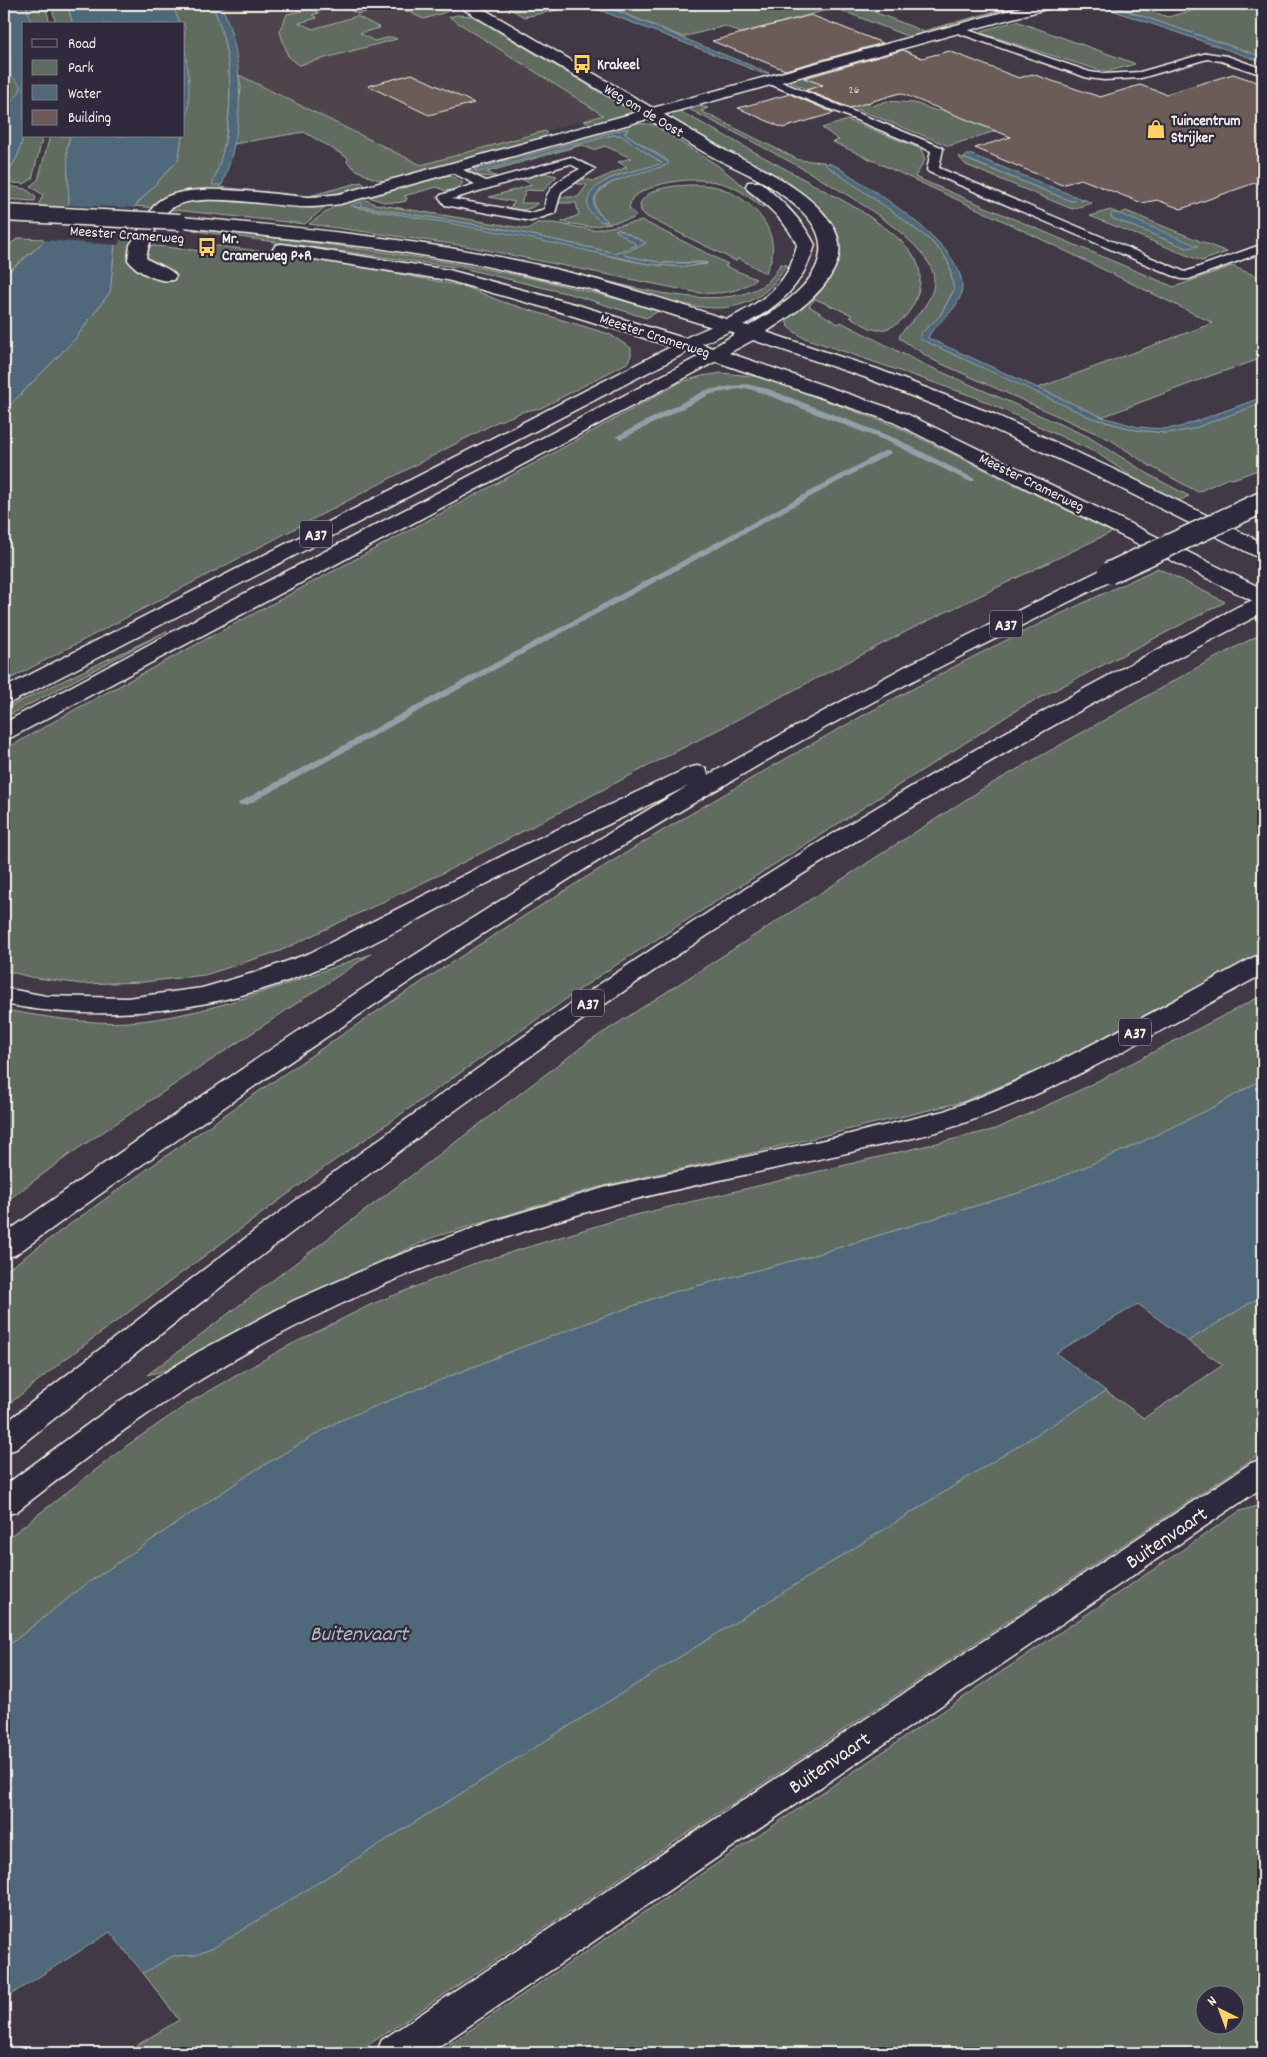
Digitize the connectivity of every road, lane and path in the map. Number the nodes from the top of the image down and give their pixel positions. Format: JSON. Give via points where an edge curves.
{"nodes":[{"id":1,"x":465,"y":4,"type":"edge"},
{"id":2,"x":1048,"y":4,"type":"edge"},
{"id":3,"x":956,"y":29,"type":"junction"},
{"id":4,"x":1263,"y":72,"type":"edge"},
{"id":5,"x":770,"y":80,"type":"junction"},
{"id":6,"x":650,"y":113,"type":"junction"},
{"id":7,"x":720,"y":155,"type":"junction"},
{"id":8,"x":451,"y":168,"type":"junction"},
{"id":9,"x":485,"y":185,"type":"junction"},
{"id":10,"x":4,"y":213,"type":"edge"},
{"id":11,"x":4,"y":226,"type":"edge"},
{"id":12,"x":177,"y":230,"type":"junction"},
{"id":13,"x":1263,"y":248,"type":"edge"},
{"id":14,"x":167,"y":276,"type":"dead end"},
{"id":15,"x":725,"y":325,"type":"junction"},
{"id":16,"x":750,"y":333,"type":"junction"},
{"id":17,"x":686,"y":345,"type":"junction"},
{"id":18,"x":715,"y":354,"type":"junction"},
{"id":19,"x":1263,"y":502,"type":"edge"},
{"id":20,"x":1263,"y":552,"type":"edge"},
{"id":21,"x":1263,"y":597,"type":"edge"},
{"id":22,"x":1263,"y":604,"type":"edge"},
{"id":23,"x":904,"y":677,"type":"junction"},
{"id":24,"x":4,"y":697,"type":"edge"},
{"id":25,"x":4,"y":732,"type":"edge"},
{"id":26,"x":1263,"y":963,"type":"edge"},
{"id":27,"x":4,"y":996,"type":"edge"},
{"id":28,"x":4,"y":1248,"type":"edge"},
{"id":29,"x":4,"y":1441,"type":"edge"},
{"id":30,"x":1263,"y":1471,"type":"edge"},
{"id":31,"x":4,"y":1503,"type":"edge"},
{"id":32,"x":396,"y":2053,"type":"edge"}],
"edges":[{"from":1,"to":6,"type":"main road","name":"Weg om de Oost"},
{"from":2,"to":3,"type":"main road"},
{"from":3,"to":4,"type":"lane","via":[[1088,75],[1141,75],[1207,56]]},
{"from":3,"to":5,"type":"main road"},
{"from":5,"to":6,"type":"main road"},
{"from":5,"to":13,"type":"lane","via":[[937,149],[933,170],[1185,276]]},
{"from":6,"to":7,"type":"main road","name":"Weg om de Oost"},
{"from":6,"to":8,"type":"main road"},
{"from":7,"to":15,"type":"main road","name":"Weg om de Oost","via":[[790,218],[806,245],[800,266],[775,297]]},
{"from":7,"to":16,"type":"main road","name":"Weg om de Oost","via":[[753,168],[797,197],[810,208],[827,236],[830,255],[821,277],[796,302]]},
{"from":8,"to":9,"type":"lane"},
{"from":8,"to":14,"type":"main road","via":[[340,199],[322,201],[217,194],[172,201],[162,207],[136,256],[147,268]]},
{"from":9,"to":9,"type":"lane","via":[[571,160],[589,169],[565,181],[553,194],[549,203],[551,211],[531,217],[450,203],[445,196]]},
{"from":10,"to":12,"type":"main road","name":"Meester Cramerweg","bridge":true},
{"from":11,"to":12,"type":"main road","name":"Meester Cramerweg"},
{"from":12,"to":15,"type":"main road","name":"Meester Cramerweg","via":[[356,239],[498,263],[574,279]]},
{"from":12,"to":17,"type":"main road","name":"Meester Cramerweg","via":[[449,275]]},
{"from":15,"to":16,"type":"main road","name":"Meester Cramerweg"},
{"from":15,"to":17,"type":"main road","name":"Weg om de Oost"},
{"from":16,"to":18,"type":"main road","name":"Weg om de Oost"},
{"from":16,"to":20,"type":"main road","name":"Meester Cramerweg","via":[[857,368],[950,404]]},
{"from":17,"to":18,"type":"main road","name":"Meester Cramerweg"},
{"from":17,"to":24,"type":"main road","number":"A37"},
{"from":18,"to":21,"type":"main road","name":"Meester Cramerweg","via":[[900,418]]},
{"from":18,"to":25,"type":"main road","number":"A37"},
{"from":19,"to":23,"type":"main road","number":"A37","bridge":true,"via":[[1109,573]]},
{"from":22,"to":29,"type":"main road","number":"A37","via":[[1043,720],[893,807],[603,993],[342,1178],[173,1306]]},
{"from":23,"to":27,"type":"main road","number":"A37","via":[[529,852],[318,959],[266,978],[204,996],[127,1006],[46,1004]]},
{"from":23,"to":28,"type":"main road","number":"A37","via":[[725,774],[445,944],[256,1070]]},
{"from":26,"to":31,"type":"main road","number":"A37","via":[[1095,1054],[962,1115],[815,1152],[606,1198],[524,1221],[323,1298],[207,1361],[99,1430]]},
{"from":30,"to":32,"type":"main road","name":"Buitenvaart"}]}
